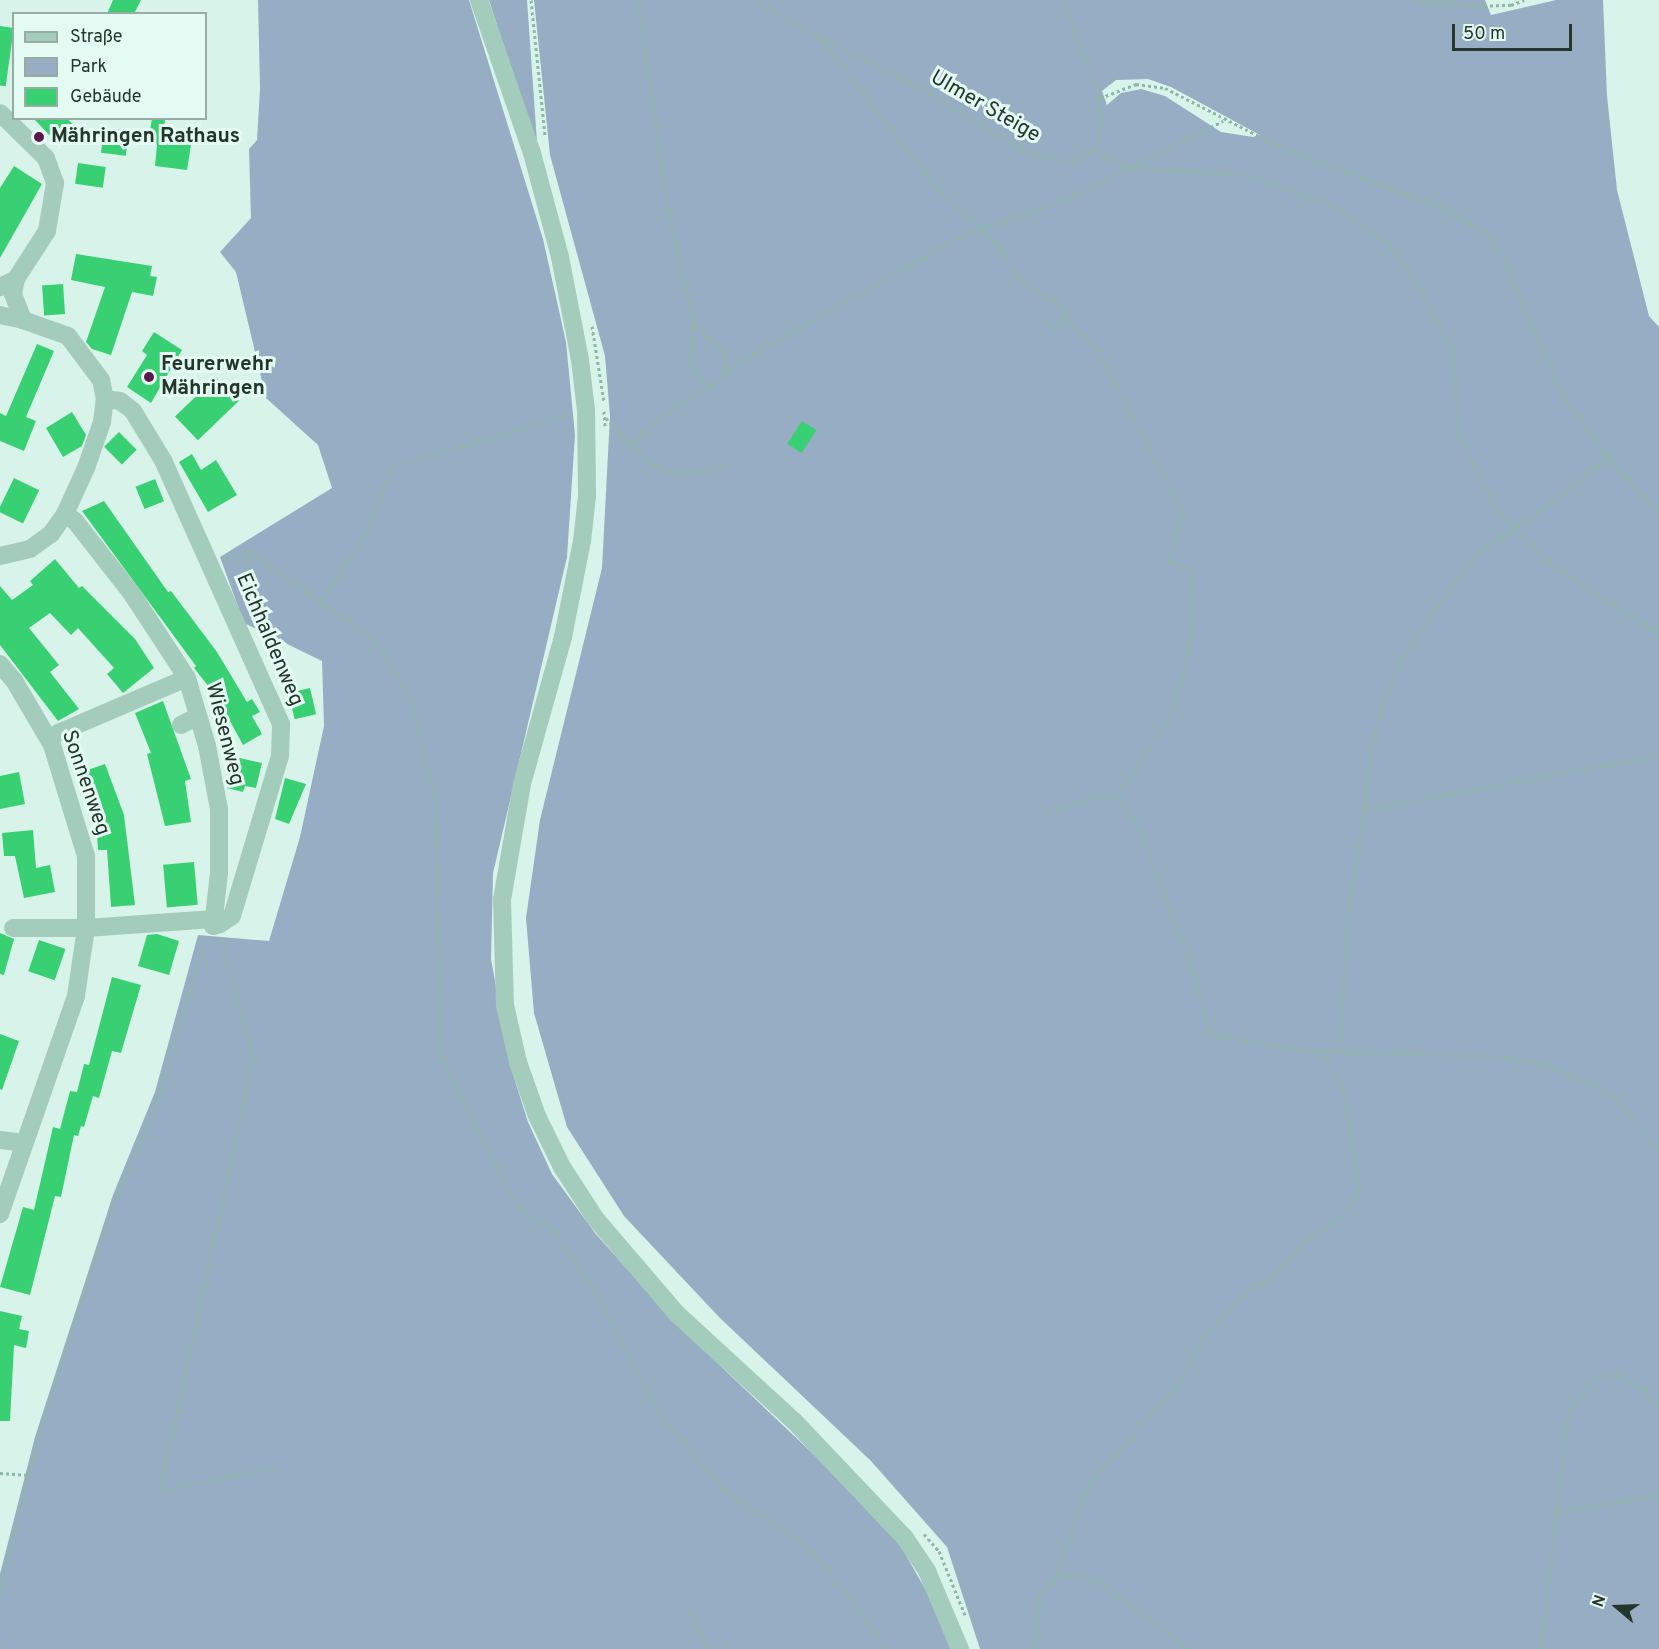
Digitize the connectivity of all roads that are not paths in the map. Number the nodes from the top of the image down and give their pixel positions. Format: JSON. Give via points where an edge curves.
{"nodes":[{"id":1,"x":480,"y":0,"type":"edge"},
{"id":2,"x":0,"y":113,"type":"edge"},
{"id":3,"x":16,"y":279,"type":"junction"},
{"id":4,"x":0,"y":287,"type":"edge"},
{"id":5,"x":0,"y":315,"type":"edge"},
{"id":6,"x":23,"y":320,"type":"junction"},
{"id":7,"x":105,"y":399,"type":"junction"},
{"id":8,"x":64,"y":514,"type":"junction"},
{"id":9,"x":0,"y":556,"type":"edge"},
{"id":10,"x":0,"y":664,"type":"edge"},
{"id":11,"x":187,"y":678,"type":"junction"},
{"id":12,"x":198,"y":716,"type":"junction"},
{"id":13,"x":181,"y":725,"type":"dead end"},
{"id":14,"x":58,"y":733,"type":"dead end"},
{"id":15,"x":216,"y":923,"type":"junction"},
{"id":16,"x":13,"y":928,"type":"dead end"},
{"id":17,"x":86,"y":928,"type":"junction"},
{"id":18,"x":0,"y":1140,"type":"edge"},
{"id":19,"x":23,"y":1143,"type":"junction"},
{"id":20,"x":0,"y":1214,"type":"edge"},
{"id":21,"x":960,"y":1649,"type":"edge"}],
"edges":[{"from":1,"to":21,"type":"street","via":[[532,153],[560,256],[586,410],[587,486],[582,541],[563,637],[522,784],[502,900],[505,1005],[518,1062],[537,1116],[562,1167],[596,1218],[676,1313],[794,1421],[905,1538],[932,1581]]},
{"from":2,"to":3,"type":"street","via":[[46,158],[55,183],[47,231]]},
{"from":3,"to":4,"type":"street"},
{"from":3,"to":6,"type":"street","via":[[13,294]]},
{"from":5,"to":6,"type":"street"},
{"from":6,"to":7,"type":"street","via":[[68,336],[101,380]]},
{"from":7,"to":8,"type":"street","via":[[102,422],[86,468]]},
{"from":7,"to":15,"type":"street","name":"Eichhaldenweg","via":[[120,401],[133,411],[164,462],[281,724],[280,756],[232,916]]},
{"from":8,"to":9,"type":"street","via":[[51,534],[30,549]]},
{"from":8,"to":11,"type":"street","name":"Wiesenweg","via":[[75,521],[132,594]]},
{"from":10,"to":17,"type":"street","name":"Sonnenweg","via":[[46,733],[63,780],[86,856]]},
{"from":11,"to":12,"type":"street","name":"Wiesenweg"},
{"from":11,"to":14,"type":"street"},
{"from":12,"to":13,"type":"street"},
{"from":12,"to":15,"type":"street","name":"Wiesenweg","via":[[219,810]]},
{"from":15,"to":17,"type":"street"},
{"from":16,"to":17,"type":"street"},
{"from":17,"to":19,"type":"street","name":"Sonnenweg","via":[[76,996]]},
{"from":18,"to":19,"type":"street"},
{"from":19,"to":20,"type":"street","name":"Sonnenweg"}]}
